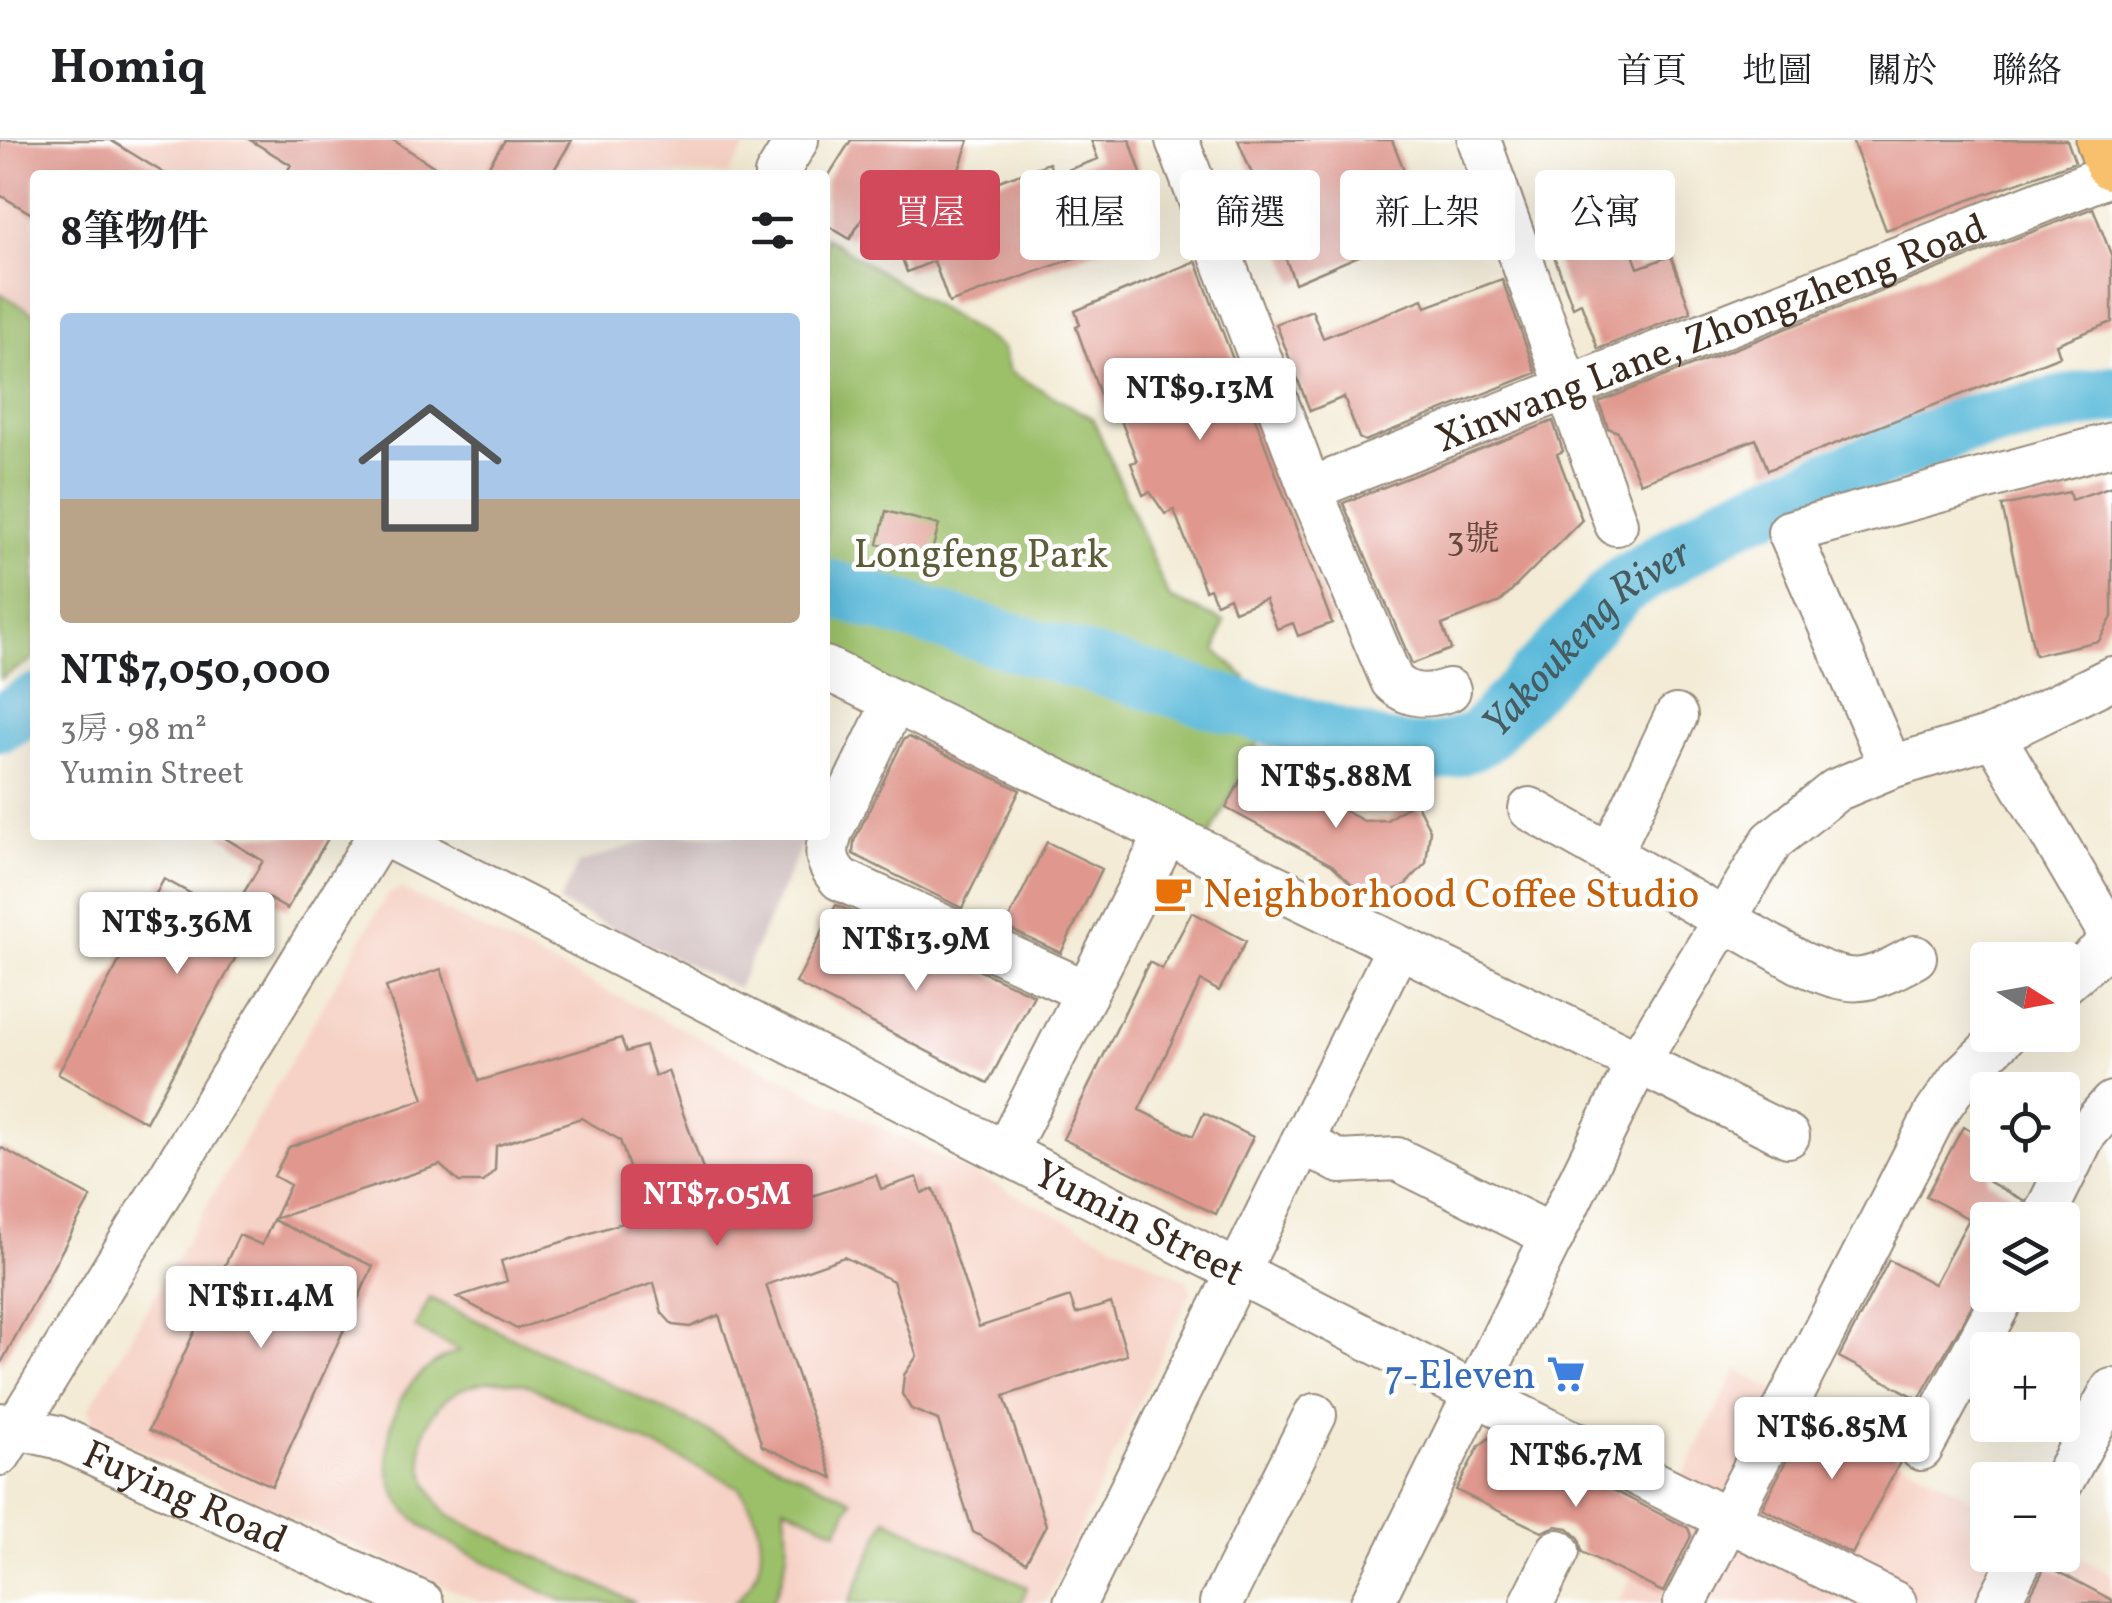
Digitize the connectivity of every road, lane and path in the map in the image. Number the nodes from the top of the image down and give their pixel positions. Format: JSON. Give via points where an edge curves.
{"nodes":[{"id":1,"x":798,"y":140,"type":"edge"},
{"id":2,"x":1177,"y":140,"type":"edge"},
{"id":3,"x":1479,"y":140,"type":"edge"},
{"id":4,"x":2104,"y":140,"type":"edge"},
{"id":5,"x":2112,"y":162,"type":"edge"},
{"id":6,"x":779,"y":170,"type":"edge"},
{"id":7,"x":2112,"y":174,"type":"edge"},
{"id":8,"x":1567,"y":389,"type":"junction"},
{"id":9,"x":2112,"y":444,"type":"edge"},
{"id":10,"x":1310,"y":489,"type":"junction"},
{"id":11,"x":1616,"y":524,"type":"dead end"},
{"id":12,"x":830,"y":671,"type":"edge"},
{"id":13,"x":2112,"y":678,"type":"edge"},
{"id":14,"x":1449,"y":690,"type":"dead end"},
{"id":15,"x":893,"y":704,"type":"junction"},
{"id":16,"x":1676,"y":716,"type":"dead end"},
{"id":17,"x":1994,"y":736,"type":"junction"},
{"id":18,"x":1891,"y":767,"type":"junction"},
{"id":19,"x":1530,"y":809,"type":"dead end"},
{"id":20,"x":830,"y":835,"type":"edge"},
{"id":21,"x":1166,"y":835,"type":"junction"},
{"id":22,"x":378,"y":840,"type":"edge"},
{"id":23,"x":392,"y":840,"type":"edge"},
{"id":24,"x":829,"y":840,"type":"edge"},
{"id":25,"x":1610,"y":855,"type":"junction"},
{"id":26,"x":1722,"y":918,"type":"junction"},
{"id":27,"x":2112,"y":940,"type":"edge"},
{"id":28,"x":1398,"y":947,"type":"junction"},
{"id":29,"x":1914,"y":957,"type":"dead end"},
{"id":30,"x":2080,"y":969,"type":"edge"},
{"id":31,"x":1087,"y":992,"type":"junction"},
{"id":32,"x":1987,"y":1052,"type":"edge"},
{"id":33,"x":1638,"y":1062,"type":"junction"},
{"id":34,"x":2112,"y":1103,"type":"edge"},
{"id":35,"x":1788,"y":1136,"type":"dead end"},
{"id":36,"x":1302,"y":1142,"type":"junction"},
{"id":37,"x":1006,"y":1151,"type":"junction"},
{"id":38,"x":2051,"y":1202,"type":"edge"},
{"id":39,"x":1553,"y":1236,"type":"junction"},
{"id":40,"x":1236,"y":1272,"type":"junction"},
{"id":41,"x":1995,"y":1312,"type":"edge"},
{"id":42,"x":2112,"y":1390,"type":"edge"},
{"id":43,"x":1476,"y":1394,"type":"junction"},
{"id":44,"x":1315,"y":1415,"type":"dead end"},
{"id":45,"x":5,"y":1435,"type":"edge"},
{"id":46,"x":1921,"y":1450,"type":"dead end"},
{"id":47,"x":2073,"y":1462,"type":"edge"},
{"id":48,"x":1728,"y":1520,"type":"junction"},
{"id":49,"x":1558,"y":1551,"type":"dead end"},
{"id":50,"x":2014,"y":1572,"type":"edge"},
{"id":51,"x":422,"y":1603,"type":"edge"},
{"id":52,"x":1075,"y":1603,"type":"edge"},
{"id":53,"x":1220,"y":1603,"type":"edge"},
{"id":54,"x":1372,"y":1603,"type":"edge"},
{"id":55,"x":1532,"y":1603,"type":"edge"},
{"id":56,"x":1685,"y":1603,"type":"edge"},
{"id":57,"x":1895,"y":1603,"type":"edge"},
{"id":58,"x":1998,"y":1603,"type":"edge"}],
"edges":[{"from":1,"to":6,"type":"street"},
{"from":2,"to":10,"type":"street"},
{"from":3,"to":8,"type":"street"},
{"from":4,"to":5,"type":"main road"},
{"from":7,"to":8,"type":"street","name":"Xinwang Lane, Zhongzheng Road"},
{"from":8,"to":10,"type":"street","name":"Xinwang Lane, Zhongzheng Road"},
{"from":8,"to":11,"type":"street"},
{"from":9,"to":18,"type":"street","via":[[1790,532]]},
{"from":10,"to":14,"type":"street","via":[[1392,680],[1423,696]]},
{"from":12,"to":15,"type":"street"},
{"from":13,"to":17,"type":"street"},
{"from":15,"to":20,"type":"street"},
{"from":15,"to":21,"type":"street"},
{"from":16,"to":25,"type":"street"},
{"from":17,"to":18,"type":"street"},
{"from":17,"to":27,"type":"street"},
{"from":18,"to":26,"type":"street","via":[[1836,790],[1772,841]]},
{"from":19,"to":25,"type":"street"},
{"from":21,"to":28,"type":"street"},
{"from":21,"to":31,"type":"street"},
{"from":22,"to":45,"type":"street","via":[[304,935]]},
{"from":23,"to":37,"type":"street","name":"Yumin Street"},
{"from":24,"to":31,"type":"street","via":[[829,867],[840,878]]},
{"from":25,"to":26,"type":"street"},
{"from":26,"to":29,"type":"street","via":[[1843,982],[1879,977]]},
{"from":26,"to":33,"type":"street"},
{"from":27,"to":30,"type":"street"},
{"from":28,"to":33,"type":"street"},
{"from":28,"to":36,"type":"street"},
{"from":31,"to":37,"type":"street"},
{"from":32,"to":48,"type":"street","via":[[1936,1112]]},
{"from":33,"to":35,"type":"street"},
{"from":33,"to":39,"type":"street"},
{"from":34,"to":38,"type":"street","via":[[2084,1135]]},
{"from":36,"to":39,"type":"street","via":[[1340,1162],[1397,1159]]},
{"from":36,"to":40,"type":"street"},
{"from":37,"to":40,"type":"street","name":"Yumin Street"},
{"from":39,"to":43,"type":"street"},
{"from":40,"to":43,"type":"street","name":"Yumin Street"},
{"from":40,"to":52,"type":"street"},
{"from":41,"to":46,"type":"street"},
{"from":42,"to":47,"type":"street"},
{"from":43,"to":48,"type":"street","name":"Yumin Street"},
{"from":43,"to":54,"type":"street"},
{"from":44,"to":53,"type":"street"},
{"from":45,"to":51,"type":"street","name":"Fuying Road","via":[[58,1437]]},
{"from":48,"to":56,"type":"street"},
{"from":48,"to":57,"type":"street","name":"Yumin Street"},
{"from":49,"to":55,"type":"street"},
{"from":50,"to":58,"type":"street"}]}
